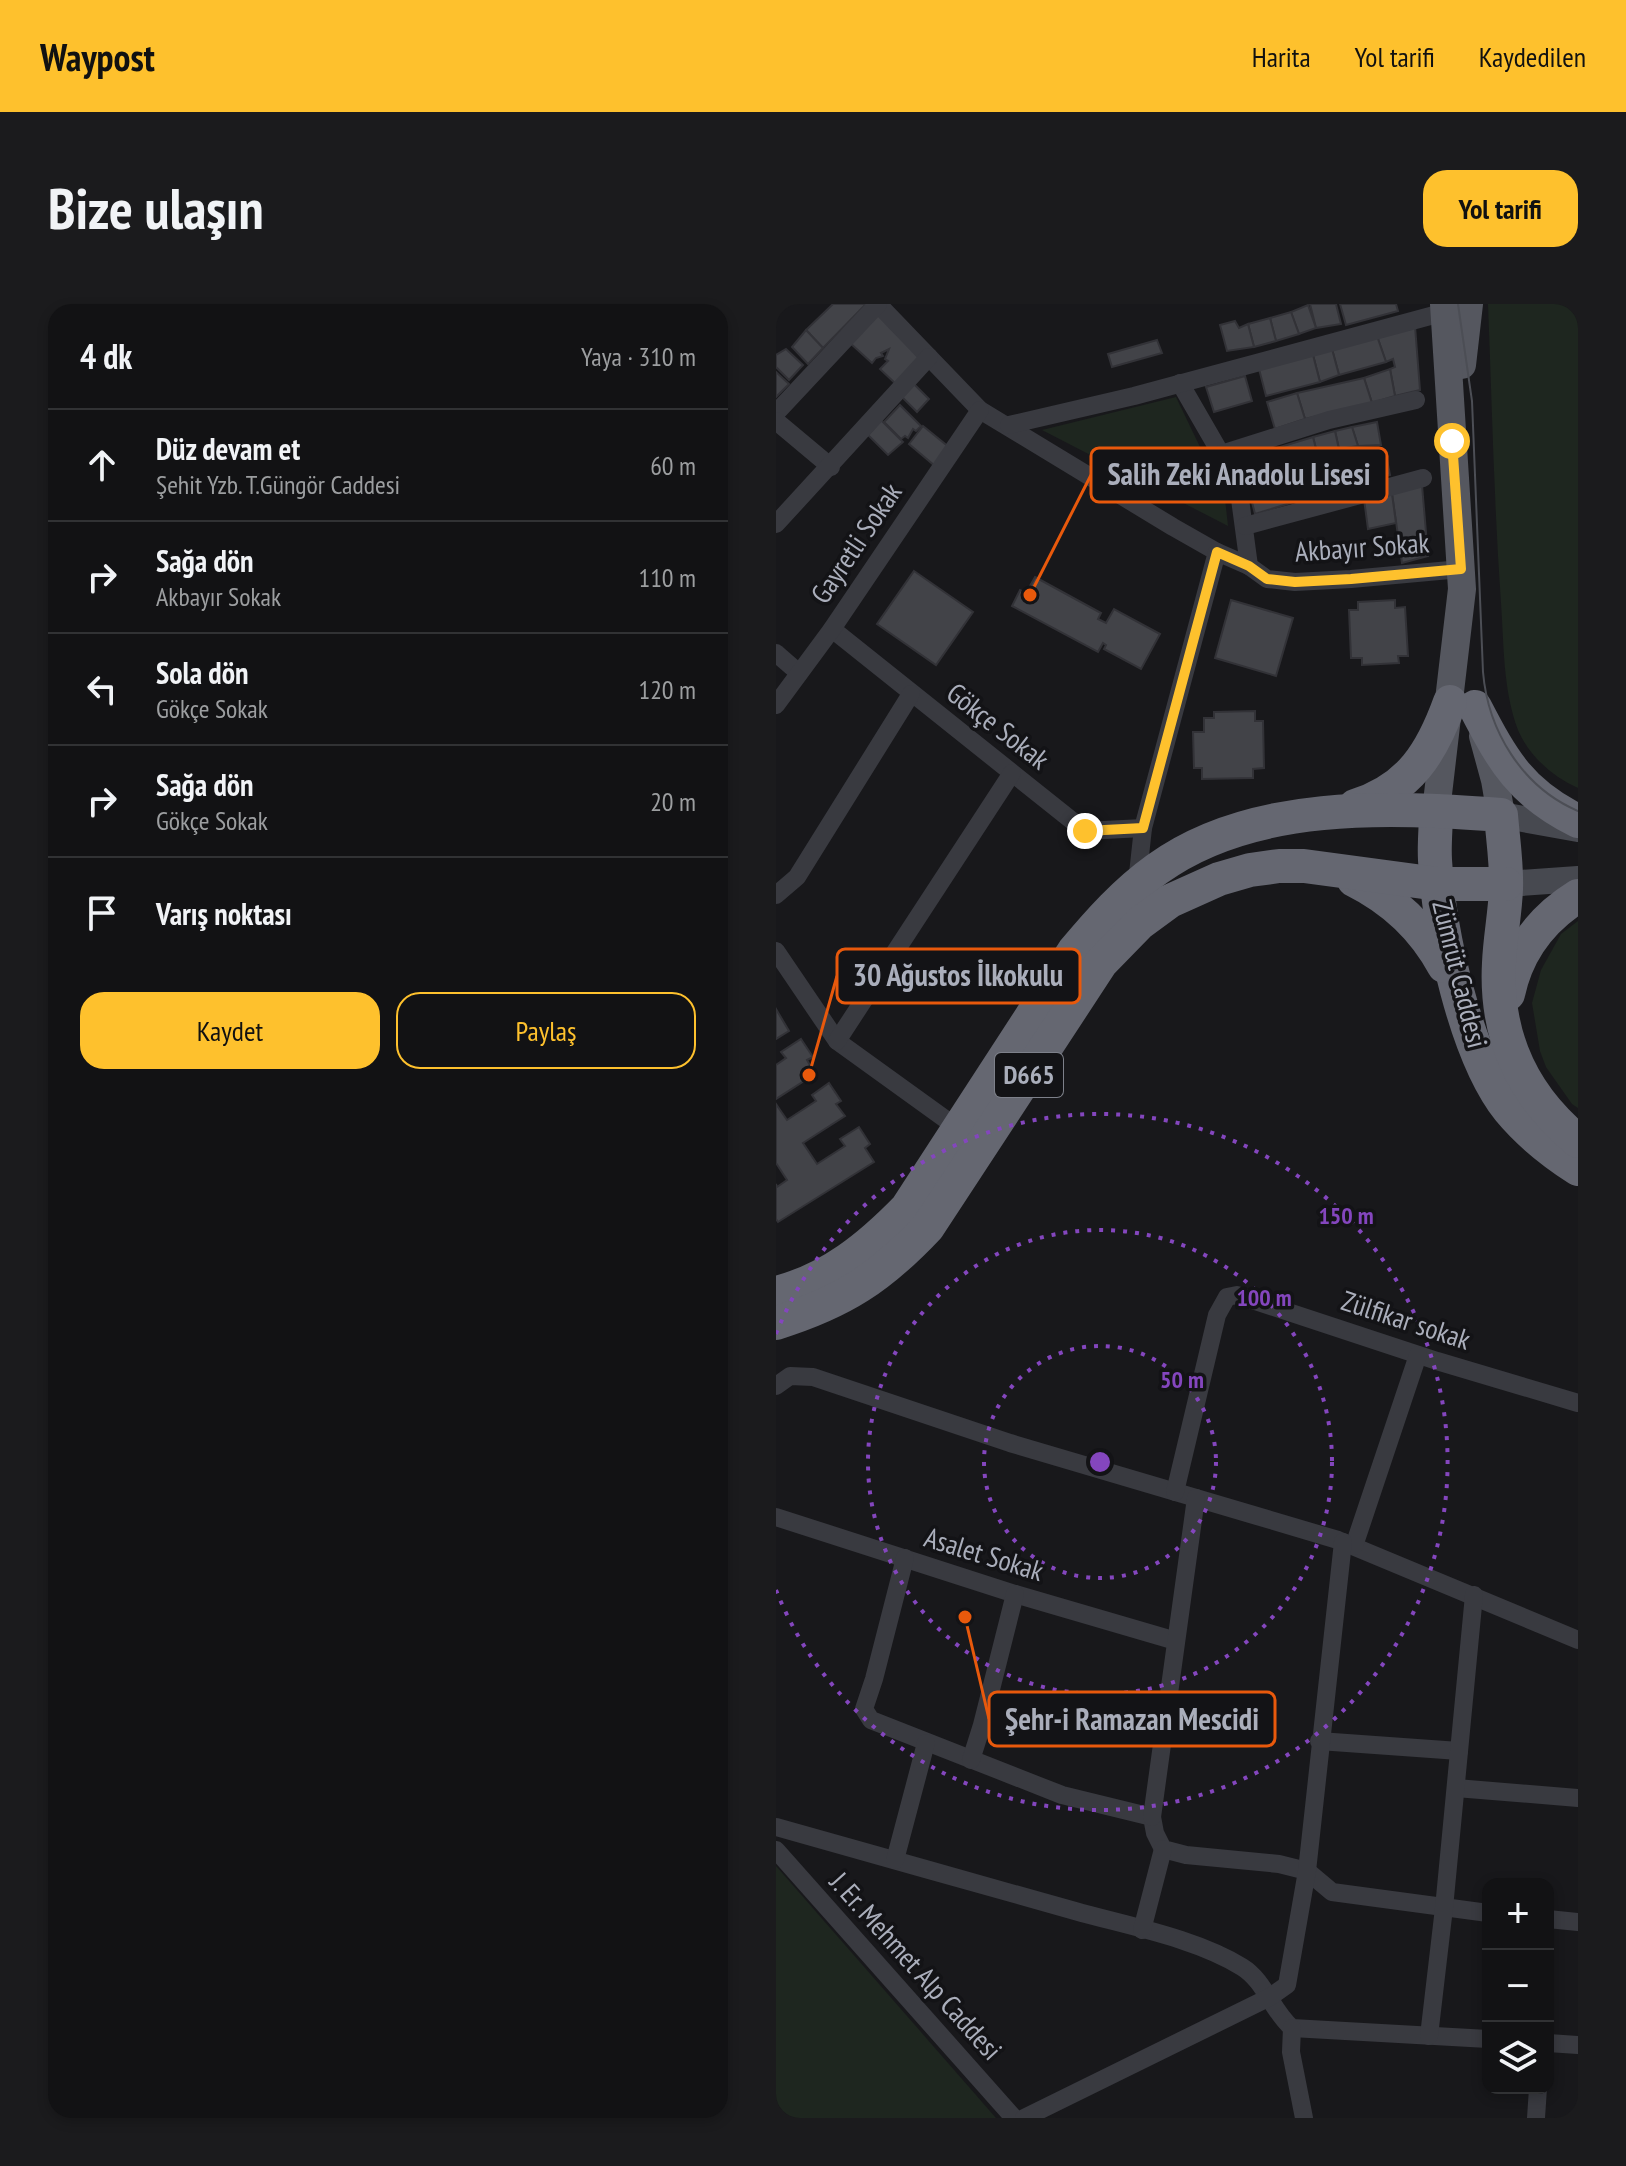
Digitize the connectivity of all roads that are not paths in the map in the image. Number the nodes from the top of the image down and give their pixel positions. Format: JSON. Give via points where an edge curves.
{"nodes":[{"id":1,"x":878,"y":304,"type":"edge"},
{"id":2,"x":1452,"y":307,"type":"edge"},
{"id":3,"x":929,"y":357,"type":"junction"},
{"id":4,"x":1180,"y":383,"type":"junction"},
{"id":5,"x":1416,"y":400,"type":"dead end"},
{"id":6,"x":980,"y":410,"type":"junction"},
{"id":7,"x":776,"y":413,"type":"edge"},
{"id":8,"x":776,"y":421,"type":"edge"},
{"id":9,"x":1009,"y":425,"type":"junction"},
{"id":10,"x":1221,"y":454,"type":"junction"},
{"id":11,"x":831,"y":467,"type":"junction"},
{"id":12,"x":1423,"y":478,"type":"dead end"},
{"id":13,"x":776,"y":524,"type":"edge"},
{"id":14,"x":1245,"y":526,"type":"junction"},
{"id":15,"x":1217,"y":552,"type":"junction"},
{"id":16,"x":1249,"y":566,"type":"junction"},
{"id":17,"x":1461,"y":579,"type":"junction"},
{"id":18,"x":832,"y":629,"type":"junction"},
{"id":19,"x":776,"y":653,"type":"edge"},
{"id":20,"x":799,"y":673,"type":"junction"},
{"id":21,"x":911,"y":694,"type":"junction"},
{"id":22,"x":776,"y":705,"type":"edge"},
{"id":23,"x":1463,"y":705,"type":"junction"},
{"id":24,"x":1012,"y":773,"type":"junction"},
{"id":25,"x":1436,"y":811,"type":"junction"},
{"id":26,"x":1334,"y":812,"type":"junction"},
{"id":27,"x":1501,"y":815,"type":"junction"},
{"id":28,"x":1578,"y":821,"type":"edge"},
{"id":29,"x":1143,"y":828,"type":"junction"},
{"id":30,"x":1578,"y":829,"type":"edge"},
{"id":31,"x":1304,"y":866,"type":"junction"},
{"id":32,"x":1578,"y":879,"type":"edge"},
{"id":33,"x":1438,"y":884,"type":"junction"},
{"id":34,"x":1506,"y":884,"type":"junction"},
{"id":35,"x":1137,"y":885,"type":"junction"},
{"id":36,"x":776,"y":895,"type":"edge"},
{"id":37,"x":1578,"y":896,"type":"edge"},
{"id":38,"x":776,"y":951,"type":"edge"},
{"id":39,"x":1460,"y":998,"type":"junction"},
{"id":40,"x":837,"y":1041,"type":"junction"},
{"id":41,"x":1511,"y":1055,"type":"junction"},
{"id":42,"x":959,"y":1129,"type":"junction"},
{"id":43,"x":1578,"y":1141,"type":"edge"},
{"id":44,"x":1578,"y":1169,"type":"edge"},
{"id":45,"x":776,"y":1293,"type":"edge"},
{"id":46,"x":776,"y":1323,"type":"edge"},
{"id":47,"x":1418,"y":1355,"type":"junction"},
{"id":48,"x":776,"y":1386,"type":"edge"},
{"id":49,"x":1578,"y":1403,"type":"edge"},
{"id":50,"x":1175,"y":1492,"type":"junction"},
{"id":51,"x":1196,"y":1498,"type":"junction"},
{"id":52,"x":776,"y":1517,"type":"edge"},
{"id":53,"x":1349,"y":1544,"type":"junction"},
{"id":54,"x":905,"y":1558,"type":"junction"},
{"id":55,"x":1015,"y":1594,"type":"junction"},
{"id":56,"x":1474,"y":1595,"type":"junction"},
{"id":57,"x":1578,"y":1640,"type":"edge"},
{"id":58,"x":1176,"y":1641,"type":"junction"},
{"id":59,"x":1319,"y":1741,"type":"junction"},
{"id":60,"x":926,"y":1743,"type":"junction"},
{"id":61,"x":1459,"y":1751,"type":"junction"},
{"id":62,"x":971,"y":1760,"type":"junction"},
{"id":63,"x":1456,"y":1788,"type":"junction"},
{"id":64,"x":1578,"y":1798,"type":"edge"},
{"id":65,"x":1152,"y":1817,"type":"junction"},
{"id":66,"x":776,"y":1827,"type":"edge"},
{"id":67,"x":1163,"y":1849,"type":"junction"},
{"id":68,"x":776,"y":1850,"type":"edge"},
{"id":69,"x":895,"y":1860,"type":"junction"},
{"id":70,"x":1307,"y":1871,"type":"junction"},
{"id":71,"x":1444,"y":1908,"type":"junction"},
{"id":72,"x":1482,"y":1912,"type":"edge"},
{"id":73,"x":1554,"y":1920,"type":"edge"},
{"id":74,"x":1578,"y":1922,"type":"edge"},
{"id":75,"x":1142,"y":1930,"type":"junction"},
{"id":76,"x":1270,"y":1997,"type":"junction"},
{"id":77,"x":1292,"y":2028,"type":"junction"},
{"id":78,"x":1429,"y":2036,"type":"junction"},
{"id":79,"x":1482,"y":2039,"type":"edge"},
{"id":80,"x":1554,"y":2043,"type":"edge"},
{"id":81,"x":1578,"y":2045,"type":"edge"},
{"id":82,"x":1538,"y":2094,"type":"edge"},
{"id":83,"x":1014,"y":2118,"type":"edge"},
{"id":84,"x":1024,"y":2118,"type":"edge"},
{"id":85,"x":1304,"y":2118,"type":"edge"},
{"id":86,"x":1536,"y":2118,"type":"edge"}],
"edges":[{"from":1,"to":3,"type":"street","name":"Akbayır Sokak"},
{"from":1,"to":7,"type":"street"},
{"from":2,"to":4,"type":"street"},
{"from":2,"to":17,"type":"main road","via":[[1452,441]]},
{"from":3,"to":6,"type":"street","name":"Akbayır Sokak"},
{"from":3,"to":11,"type":"street"},
{"from":4,"to":9,"type":"street"},
{"from":4,"to":10,"type":"street"},
{"from":5,"to":10,"type":"street"},
{"from":6,"to":9,"type":"street","name":"Akbayır Sokak"},
{"from":6,"to":18,"type":"street","name":"Gayretli Sokak"},
{"from":8,"to":11,"type":"street"},
{"from":9,"to":15,"type":"street","name":"Akbayır Sokak"},
{"from":10,"to":14,"type":"street"},
{"from":11,"to":13,"type":"street"},
{"from":12,"to":14,"type":"street"},
{"from":14,"to":16,"type":"street"},
{"from":15,"to":16,"type":"street","name":"Akbayır Sokak"},
{"from":15,"to":29,"type":"street"},
{"from":16,"to":17,"type":"street","name":"Akbayır Sokak","via":[[1267,579],[1295,582]]},
{"from":17,"to":23,"type":"main road"},
{"from":18,"to":20,"type":"street","name":"Gayretli Sokak"},
{"from":18,"to":21,"type":"street","name":"Gökçe Sokak"},
{"from":19,"to":20,"type":"street"},
{"from":20,"to":22,"type":"street","name":"Gayretli Sokak"},
{"from":21,"to":24,"type":"street","name":"Gökçe Sokak"},
{"from":21,"to":36,"type":"street","via":[[797,877]]},
{"from":23,"to":25,"type":"main road"},
{"from":23,"to":26,"type":"highway","via":[[1408,777],[1367,802]]},
{"from":23,"to":27,"type":"main road","via":[[1495,780]]},
{"from":23,"to":28,"type":"highway","via":[[1521,782]]},
{"from":24,"to":29,"type":"street","name":"Gökçe Sokak","via":[[1085,831]]},
{"from":24,"to":40,"type":"street"},
{"from":25,"to":26,"type":"highway","number":"D665"},
{"from":25,"to":27,"type":"highway","number":"D665"},
{"from":25,"to":33,"type":"highway","name":"Zümrüt Caddesi"},
{"from":26,"to":35,"type":"highway","number":"D665","via":[[1216,838]]},
{"from":27,"to":30,"type":"main road"},
{"from":27,"to":34,"type":"highway"},
{"from":29,"to":35,"type":"street"},
{"from":31,"to":33,"type":"highway"},
{"from":31,"to":39,"type":"highway","via":[[1355,880],[1391,902],[1425,935]]},
{"from":31,"to":46,"type":"highway","number":"D665","via":[[1250,870],[1219,879],[1170,901],[1140,923],[1101,963],[928,1227],[861,1287],[816,1311]]},
{"from":32,"to":34,"type":"main road"},
{"from":33,"to":34,"type":"highway"},
{"from":33,"to":39,"type":"highway","name":"Zümrüt Caddesi"},
{"from":34,"to":41,"type":"highway","via":[[1499,999]]},
{"from":35,"to":42,"type":"highway","number":"D665","via":[[1074,951]]},
{"from":37,"to":41,"type":"highway","via":[[1536,931],[1517,963],[1508,997]]},
{"from":38,"to":40,"type":"street"},
{"from":39,"to":44,"type":"highway","name":"Zümrüt Caddesi","via":[[1482,1060],[1507,1108]]},
{"from":40,"to":42,"type":"street"},
{"from":41,"to":43,"type":"highway","via":[[1545,1111]]},
{"from":42,"to":45,"type":"highway","number":"D665","via":[[907,1208],[876,1240],[821,1276]]},
{"from":47,"to":49,"type":"street","name":"Zülfikar sokak"},
{"from":47,"to":50,"type":"street","name":"Zülfikar sokak","via":[[1237,1295],[1227,1297],[1217,1315]]},
{"from":47,"to":53,"type":"street"},
{"from":48,"to":50,"type":"street","via":[[790,1376],[813,1377]]},
{"from":50,"to":51,"type":"street"},
{"from":51,"to":53,"type":"street"},
{"from":51,"to":58,"type":"street"},
{"from":52,"to":54,"type":"street","name":"Asalet Sokak"},
{"from":53,"to":56,"type":"street"},
{"from":53,"to":59,"type":"street"},
{"from":54,"to":55,"type":"street","name":"Asalet Sokak"},
{"from":54,"to":60,"type":"street","via":[[864,1709],[871,1720]]},
{"from":55,"to":58,"type":"street","name":"Asalet Sokak"},
{"from":55,"to":62,"type":"street"},
{"from":56,"to":57,"type":"street"},
{"from":56,"to":61,"type":"street"},
{"from":58,"to":65,"type":"street"},
{"from":59,"to":61,"type":"street"},
{"from":59,"to":70,"type":"street"},
{"from":60,"to":62,"type":"street"},
{"from":60,"to":69,"type":"street"},
{"from":61,"to":63,"type":"street"},
{"from":62,"to":65,"type":"street","via":[[1062,1795]]},
{"from":63,"to":64,"type":"street"},
{"from":63,"to":71,"type":"street"},
{"from":65,"to":67,"type":"street"},
{"from":66,"to":69,"type":"street"},
{"from":67,"to":70,"type":"street"},
{"from":67,"to":75,"type":"street"},
{"from":68,"to":83,"type":"street","name":"J. Er. Mehmet Alp Caddesi"},
{"from":69,"to":75,"type":"street"},
{"from":70,"to":71,"type":"street","via":[[1332,1892]]},
{"from":70,"to":76,"type":"street","via":[[1287,1985]]},
{"from":71,"to":72,"type":"street"},
{"from":71,"to":78,"type":"street"},
{"from":73,"to":74,"type":"street"},
{"from":75,"to":76,"type":"street","via":[[1208,1950],[1245,1968]]},
{"from":76,"to":77,"type":"street"},
{"from":76,"to":84,"type":"street"},
{"from":77,"to":78,"type":"street"},
{"from":77,"to":85,"type":"street","via":[[1291,2052]]},
{"from":78,"to":79,"type":"street"},
{"from":80,"to":81,"type":"street"},
{"from":82,"to":86,"type":"street"}]}
